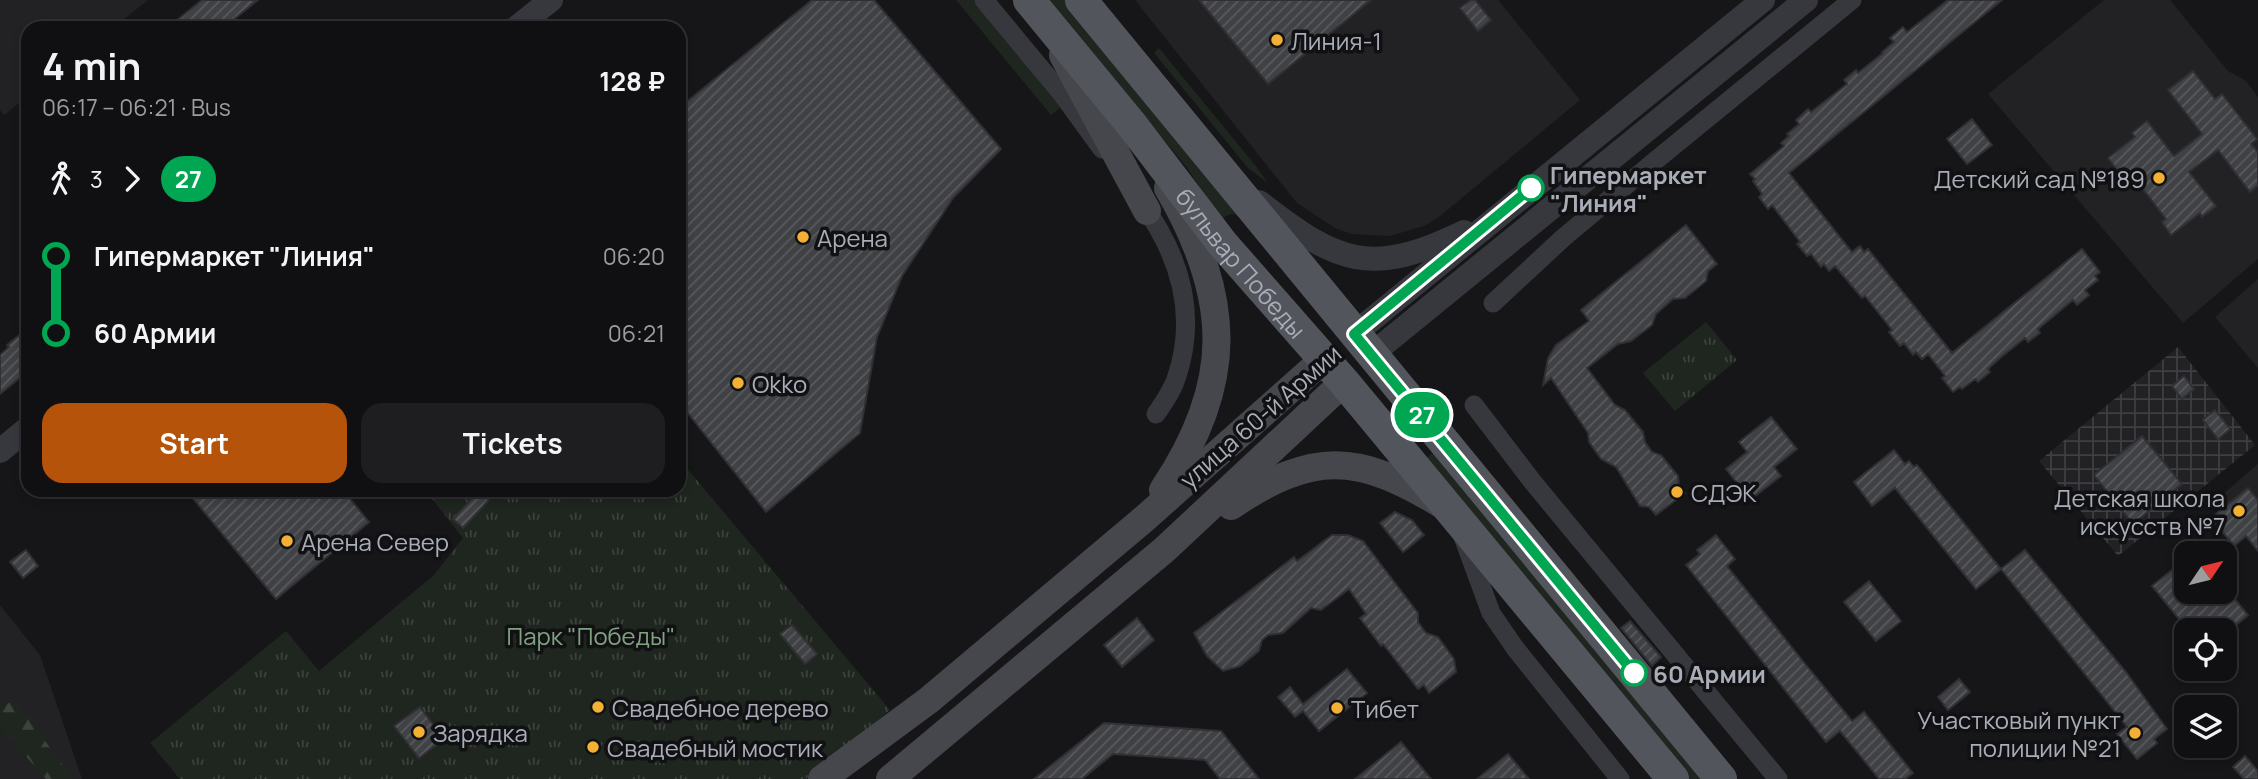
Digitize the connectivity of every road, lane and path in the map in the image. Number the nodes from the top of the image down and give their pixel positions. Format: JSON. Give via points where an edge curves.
{"nodes":[{"id":1,"x":551,"y":0,"type":"edge"},
{"id":2,"x":984,"y":0,"type":"edge"},
{"id":3,"x":1081,"y":0,"type":"edge"},
{"id":4,"x":1763,"y":0,"type":"edge"},
{"id":5,"x":1806,"y":0,"type":"edge"},
{"id":6,"x":1852,"y":0,"type":"edge"},
{"id":7,"x":1035,"y":8,"type":"edge"},
{"id":8,"x":525,"y":21,"type":"edge"},
{"id":9,"x":1698,"y":53,"type":"junction"},
{"id":10,"x":1716,"y":74,"type":"junction"},
{"id":11,"x":1132,"y":125,"type":"junction"},
{"id":12,"x":1222,"y":173,"type":"junction"},
{"id":13,"x":1147,"y":211,"type":"junction"},
{"id":14,"x":1499,"y":215,"type":"junction"},
{"id":15,"x":1493,"y":303,"type":"dead end"},
{"id":16,"x":1363,"y":344,"type":"junction"},
{"id":17,"x":1334,"y":370,"type":"junction"},
{"id":18,"x":1474,"y":405,"type":"dead end"},
{"id":19,"x":1156,"y":414,"type":"dead end"},
{"id":20,"x":21,"y":434,"type":"edge"},
{"id":21,"x":0,"y":451,"type":"edge"},
{"id":22,"x":1453,"y":513,"type":"junction"},
{"id":23,"x":1144,"y":519,"type":"junction"},
{"id":24,"x":1164,"y":550,"type":"junction"},
{"id":25,"x":822,"y":779,"type":"edge"},
{"id":26,"x":890,"y":779,"type":"edge"},
{"id":27,"x":1619,"y":779,"type":"edge"},
{"id":28,"x":1674,"y":779,"type":"edge"},
{"id":29,"x":1721,"y":779,"type":"edge"},
{"id":30,"x":1778,"y":779,"type":"edge"}],
"edges":[{"from":1,"to":8,"type":"street"},
{"from":2,"to":13,"type":"street","via":[[1062,94]]},
{"from":3,"to":12,"type":"main road","name":"бульвар Победы"},
{"from":4,"to":9,"type":"street","name":"улица 60-й Армии"},
{"from":5,"to":10,"type":"street","name":"улица 60-й Армии"},
{"from":6,"to":15,"type":"street","via":[[1563,238]]},
{"from":7,"to":11,"type":"main road","name":"бульвар Победы"},
{"from":7,"to":13,"type":"main road"},
{"from":9,"to":10,"type":"street"},
{"from":9,"to":14,"type":"street","name":"улица 60-й Армии"},
{"from":10,"to":16,"type":"street","name":"улица 60-й Армии"},
{"from":11,"to":17,"type":"main road","name":"бульвар Победы","via":[[1222,243]]},
{"from":11,"to":23,"type":"main road","via":[[1180,207],[1212,291],[1217,321],[1213,383],[1206,409],[1178,468]]},
{"from":12,"to":14,"type":"street","via":[[1325,249],[1360,258],[1411,255]]},
{"from":12,"to":16,"type":"main road","name":"бульвар Победы"},
{"from":13,"to":19,"type":"street","via":[[1176,260],[1186,321],[1177,378]]},
{"from":14,"to":16,"type":"street","name":"улица 60-й Армии"},
{"from":16,"to":17,"type":"main road","name":"улица 60-й Армии"},
{"from":16,"to":29,"type":"main road","name":"бульвар Победы"},
{"from":17,"to":22,"type":"main road","name":"бульвар Победы"},
{"from":17,"to":23,"type":"main road","name":"улица 60-й Армии"},
{"from":17,"to":24,"type":"main road","name":"улица 60-й Армии"},
{"from":18,"to":30,"type":"street"},
{"from":20,"to":21,"type":"street"},
{"from":22,"to":24,"type":"main road","via":[[1387,476],[1342,464],[1320,466],[1282,475],[1257,488]]},
{"from":22,"to":27,"type":"street","via":[[1491,612]]},
{"from":22,"to":28,"type":"main road","name":"бульвар Победы"},
{"from":23,"to":25,"type":"main road","name":"улица 60-й Армии","via":[[929,700]]},
{"from":24,"to":26,"type":"main road","name":"улица 60-й Армии"}]}
